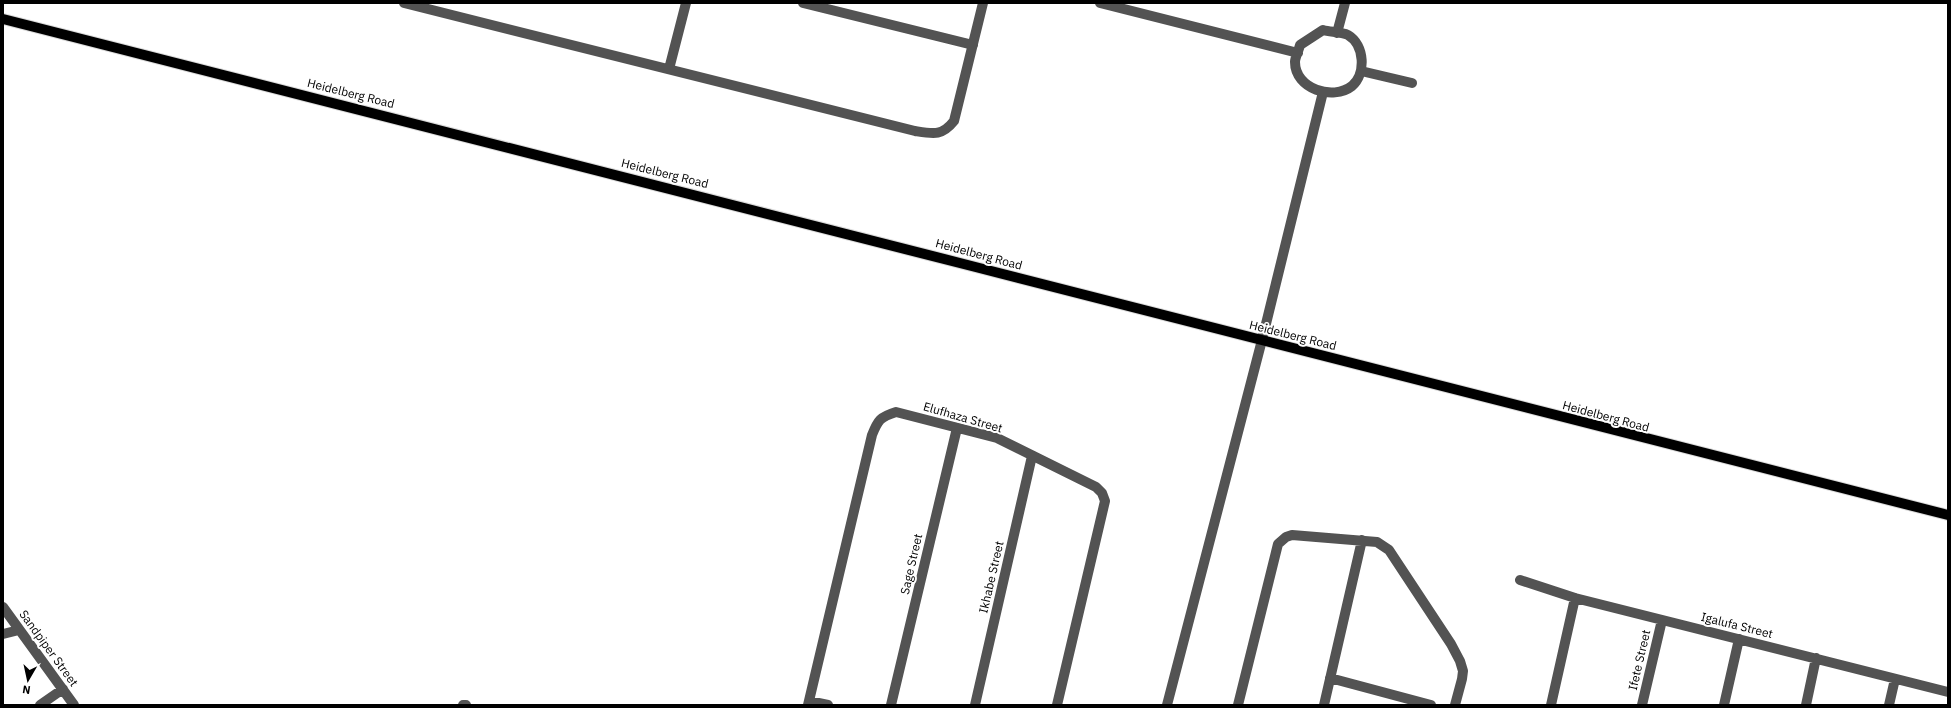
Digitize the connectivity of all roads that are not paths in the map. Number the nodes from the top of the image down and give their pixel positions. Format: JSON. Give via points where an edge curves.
{"nodes":[{"id":1,"x":404,"y":3,"type":"edge"},
{"id":2,"x":686,"y":3,"type":"edge"},
{"id":3,"x":803,"y":3,"type":"edge"},
{"id":4,"x":983,"y":3,"type":"edge"},
{"id":5,"x":1100,"y":3,"type":"edge"},
{"id":6,"x":1345,"y":3,"type":"edge"},
{"id":7,"x":3,"y":18,"type":"edge"},
{"id":8,"x":1338,"y":33,"type":"junction"},
{"id":9,"x":973,"y":45,"type":"junction"},
{"id":10,"x":1298,"y":53,"type":"junction"},
{"id":11,"x":669,"y":69,"type":"junction"},
{"id":12,"x":1361,"y":71,"type":"junction"},
{"id":13,"x":1412,"y":83,"type":"dead end"},
{"id":14,"x":1323,"y":92,"type":"junction"},
{"id":15,"x":1262,"y":340,"type":"junction"},
{"id":16,"x":957,"y":428,"type":"junction"},
{"id":17,"x":1032,"y":456,"type":"junction"},
{"id":18,"x":1948,"y":515,"type":"edge"},
{"id":19,"x":1362,"y":540,"type":"junction"},
{"id":20,"x":1520,"y":580,"type":"dead end"},
{"id":21,"x":1575,"y":598,"type":"junction"},
{"id":22,"x":3,"y":607,"type":"edge"},
{"id":23,"x":1662,"y":620,"type":"junction"},
{"id":24,"x":19,"y":630,"type":"junction"},
{"id":25,"x":3,"y":634,"type":"edge"},
{"id":26,"x":1739,"y":639,"type":"junction"},
{"id":27,"x":1816,"y":658,"type":"junction"},
{"id":28,"x":1330,"y":678,"type":"junction"},
{"id":29,"x":1895,"y":679,"type":"junction"},
{"id":30,"x":63,"y":689,"type":"junction"},
{"id":31,"x":1948,"y":692,"type":"edge"},
{"id":32,"x":808,"y":703,"type":"edge"},
{"id":33,"x":40,"y":705,"type":"edge"},
{"id":34,"x":74,"y":705,"type":"edge"},
{"id":35,"x":463,"y":705,"type":"edge"},
{"id":36,"x":466,"y":705,"type":"edge"},
{"id":37,"x":828,"y":705,"type":"edge"},
{"id":38,"x":891,"y":705,"type":"edge"},
{"id":39,"x":975,"y":705,"type":"edge"},
{"id":40,"x":1057,"y":705,"type":"edge"},
{"id":41,"x":1167,"y":705,"type":"edge"},
{"id":42,"x":1238,"y":705,"type":"edge"},
{"id":43,"x":1324,"y":705,"type":"edge"},
{"id":44,"x":1431,"y":705,"type":"edge"},
{"id":45,"x":1455,"y":705,"type":"edge"},
{"id":46,"x":1551,"y":705,"type":"edge"},
{"id":47,"x":1642,"y":705,"type":"edge"},
{"id":48,"x":1724,"y":705,"type":"edge"},
{"id":49,"x":1806,"y":705,"type":"edge"},
{"id":50,"x":1889,"y":705,"type":"edge"}],
"edges":[{"from":1,"to":11,"type":"street"},
{"from":2,"to":11,"type":"street"},
{"from":3,"to":9,"type":"street"},
{"from":4,"to":9,"type":"street"},
{"from":5,"to":10,"type":"street"},
{"from":6,"to":8,"type":"street"},
{"from":7,"to":15,"type":"main road","name":"Heidelberg Road"},
{"from":8,"to":10,"type":"street","via":[[1323,30],[1313,35],[1300,45]]},
{"from":8,"to":12,"type":"street","via":[[1348,35],[1356,44],[1362,56]]},
{"from":9,"to":11,"type":"street","via":[[954,121],[946,131],[932,134]]},
{"from":10,"to":14,"type":"street","via":[[1295,63],[1300,78],[1308,86]]},
{"from":12,"to":13,"type":"street"},
{"from":12,"to":14,"type":"street","via":[[1352,85],[1341,92]]},
{"from":14,"to":15,"type":"street"},
{"from":15,"to":18,"type":"main road","name":"Heidelberg Road"},
{"from":15,"to":41,"type":"street"},
{"from":16,"to":17,"type":"street","name":"Elufhaza Street","via":[[997,438]]},
{"from":16,"to":32,"type":"street","name":"Elufhaza Street","via":[[896,412],[884,416],[877,423]]},
{"from":16,"to":38,"type":"street","name":"Sage Street"},
{"from":17,"to":39,"type":"street","name":"Ikhabe Street"},
{"from":17,"to":40,"type":"street","name":"Elufhaza Street","via":[[1096,487],[1105,501]]},
{"from":19,"to":28,"type":"street"},
{"from":19,"to":42,"type":"street","via":[[1292,535],[1278,544]]},
{"from":19,"to":45,"type":"street","via":[[1377,542],[1389,550],[1451,644],[1463,671]]},
{"from":20,"to":21,"type":"street","name":"Igalufa Street"},
{"from":21,"to":23,"type":"street","name":"Igalufa Street"},
{"from":21,"to":46,"type":"street"},
{"from":22,"to":24,"type":"street","name":"Sandpiper Street"},
{"from":23,"to":26,"type":"street","name":"Igalufa Street"},
{"from":23,"to":47,"type":"street","name":"Ifete Street"},
{"from":24,"to":25,"type":"street"},
{"from":24,"to":30,"type":"street","name":"Sandpiper Street"},
{"from":26,"to":27,"type":"street","name":"Igalufa Street"},
{"from":26,"to":48,"type":"street"},
{"from":27,"to":29,"type":"street","name":"Igalufa Street"},
{"from":27,"to":49,"type":"street"},
{"from":28,"to":43,"type":"street"},
{"from":28,"to":44,"type":"street"},
{"from":29,"to":31,"type":"street","name":"Igalufa Street"},
{"from":29,"to":50,"type":"street"},
{"from":30,"to":33,"type":"street"},
{"from":30,"to":34,"type":"street","name":"Sandpiper Street"},
{"from":32,"to":37,"type":"street","name":"Elufhaza Street"},
{"from":35,"to":36,"type":"street"}]}
